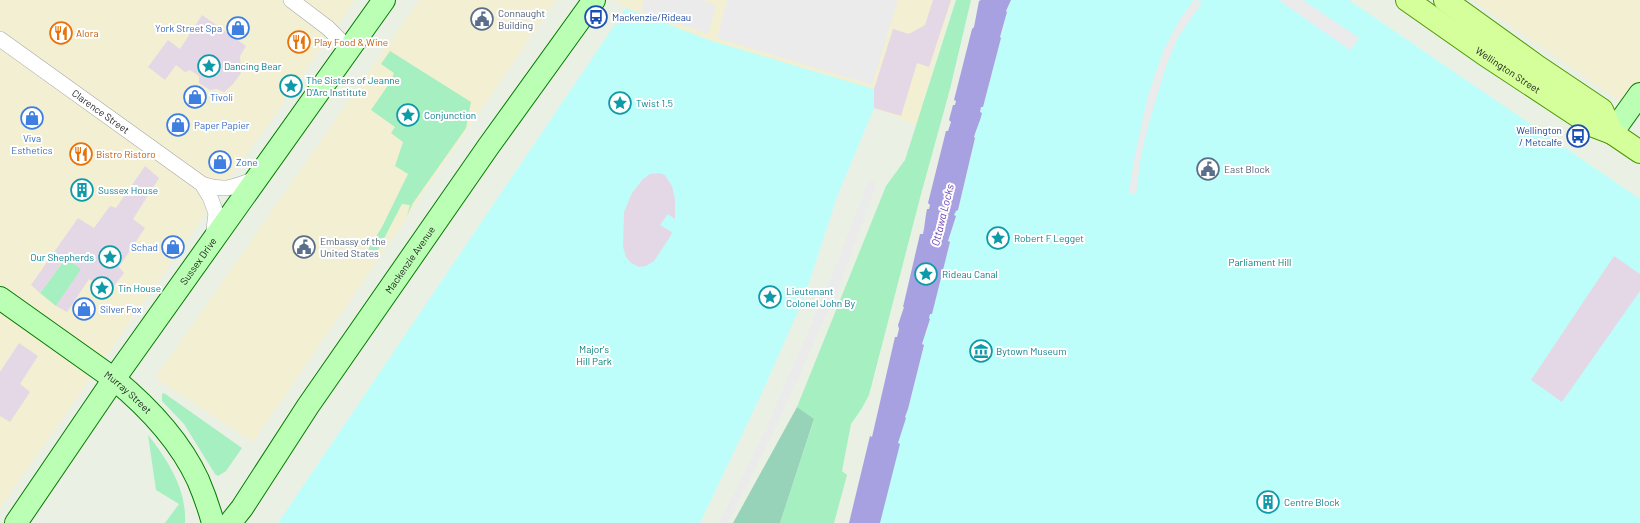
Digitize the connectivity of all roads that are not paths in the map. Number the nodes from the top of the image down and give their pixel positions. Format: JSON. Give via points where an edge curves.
{"nodes":[{"id":1,"x":291,"y":0,"type":"edge"},
{"id":2,"x":384,"y":0,"type":"edge"},
{"id":3,"x":594,"y":0,"type":"edge"},
{"id":4,"x":1407,"y":0,"type":"edge"},
{"id":5,"x":1445,"y":0,"type":"edge"},
{"id":6,"x":0,"y":39,"type":"edge"},
{"id":7,"x":349,"y":49,"type":"junction"},
{"id":8,"x":1640,"y":94,"type":"edge"},
{"id":9,"x":1612,"y":133,"type":"junction"},
{"id":10,"x":1640,"y":152,"type":"edge"},
{"id":11,"x":258,"y":178,"type":"junction"},
{"id":12,"x":202,"y":184,"type":"junction"},
{"id":13,"x":213,"y":240,"type":"junction"},
{"id":14,"x":0,"y":298,"type":"edge"},
{"id":15,"x":114,"y":379,"type":"junction"},
{"id":16,"x":16,"y":523,"type":"edge"},
{"id":17,"x":213,"y":523,"type":"edge"},
{"id":18,"x":230,"y":523,"type":"edge"}],
"edges":[{"from":1,"to":7,"type":"street","via":[[328,28]]},
{"from":2,"to":7,"type":"main road","name":"Sussex Drive"},
{"from":3,"to":18,"type":"main road","name":"Mackenzie Avenue","via":[[470,172]]},
{"from":4,"to":9,"type":"main road","name":"Wellington Street","via":[[1586,122]]},
{"from":5,"to":9,"type":"main road","name":"Wellington Street","via":[[1602,110]]},
{"from":6,"to":12,"type":"street","name":"Clarence Street"},
{"from":7,"to":11,"type":"main road","name":"Sussex Drive"},
{"from":8,"to":9,"type":"main road"},
{"from":9,"to":10,"type":"main road","name":"Wellington Street"},
{"from":11,"to":12,"type":"street","name":"Clarence Street","via":[[231,188],[215,188]]},
{"from":11,"to":13,"type":"main road","name":"Sussex Drive"},
{"from":12,"to":13,"type":"street","name":"Clarence Street","via":[[216,213]]},
{"from":13,"to":15,"type":"main road","name":"Sussex Drive"},
{"from":14,"to":15,"type":"main road","name":"Murray Street"},
{"from":15,"to":16,"type":"main road","name":"Sussex Drive"},
{"from":15,"to":17,"type":"main road","name":"Murray Street","via":[[131,392],[168,431],[198,480]]}]}
